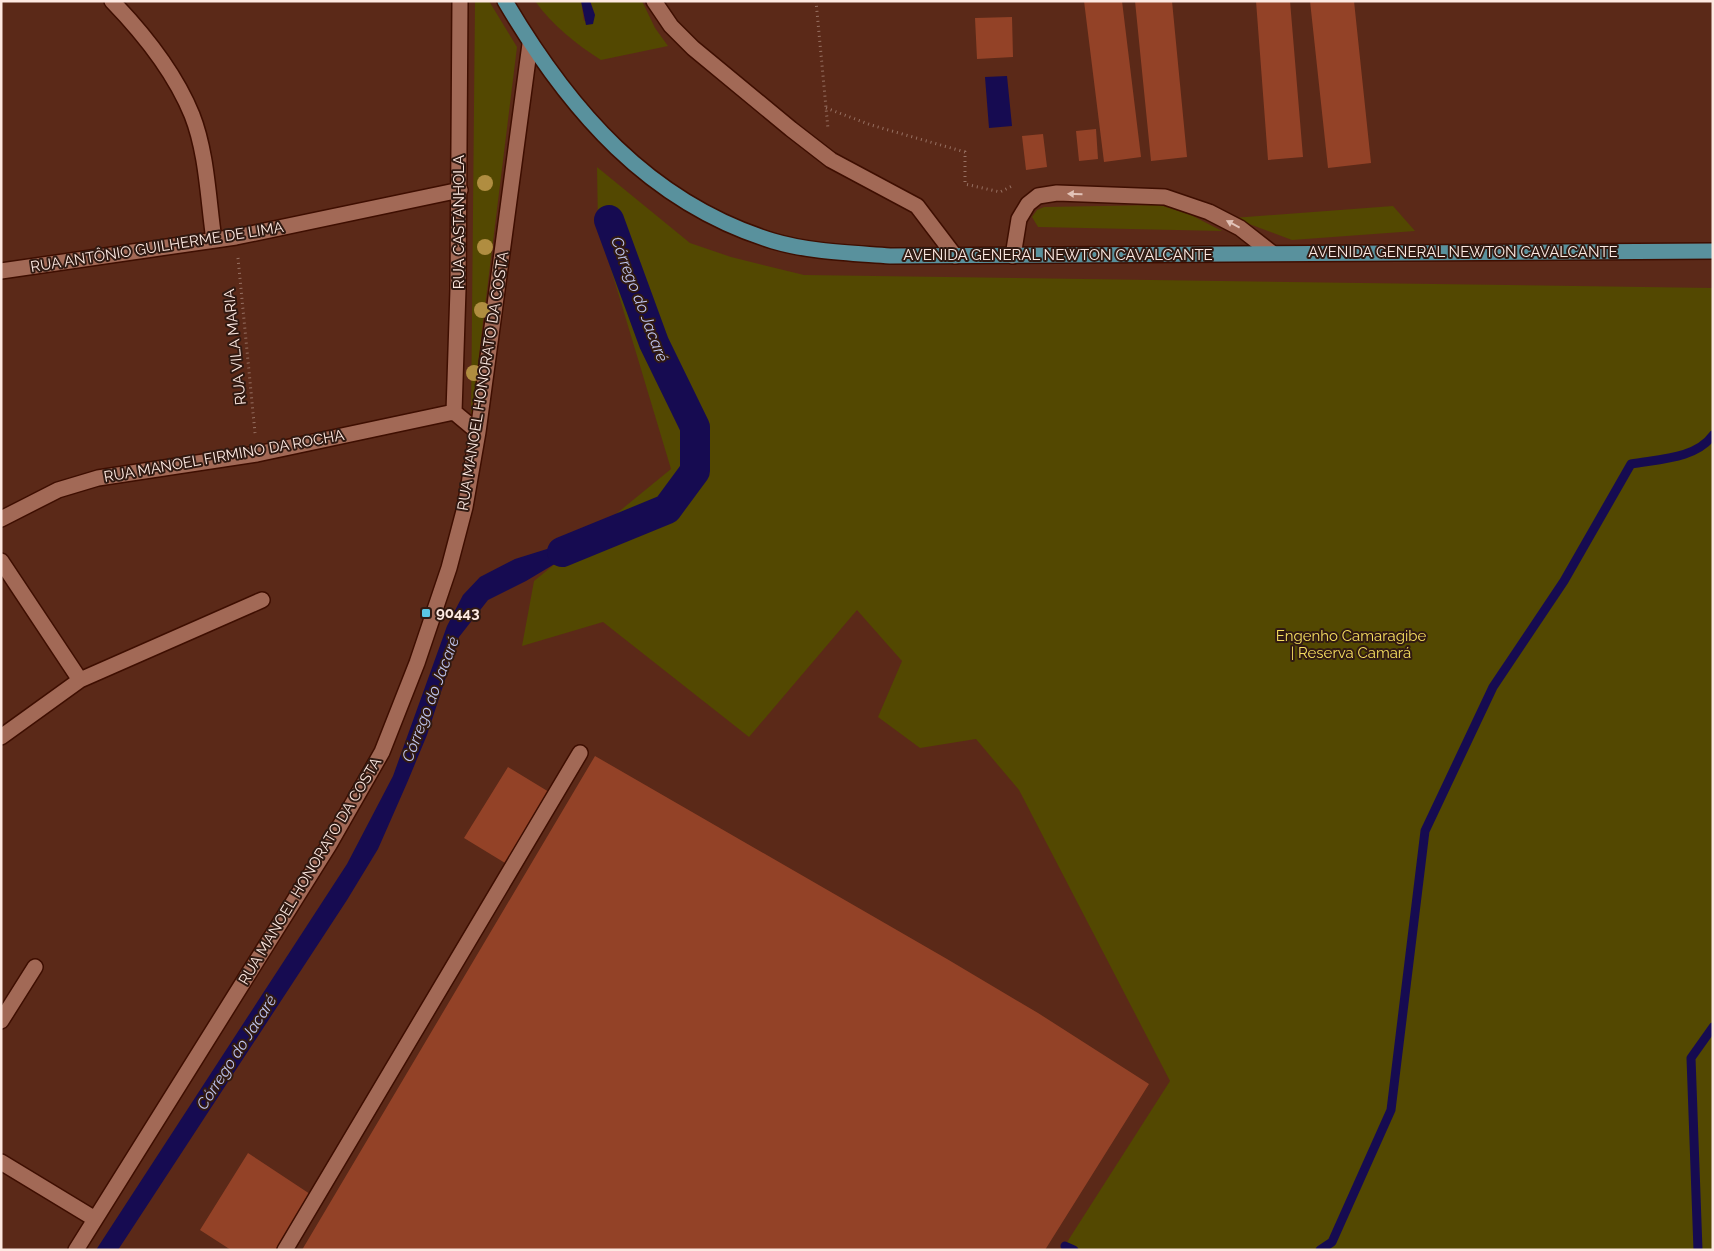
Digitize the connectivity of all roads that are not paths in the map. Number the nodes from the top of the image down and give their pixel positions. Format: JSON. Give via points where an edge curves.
{"nodes":[{"id":1,"x":112,"y":1,"type":"edge"},
{"id":2,"x":460,"y":1,"type":"edge"},
{"id":3,"x":505,"y":1,"type":"edge"},
{"id":4,"x":654,"y":1,"type":"edge"},
{"id":5,"x":530,"y":44,"type":"junction"},
{"id":6,"x":460,"y":190,"type":"junction"},
{"id":7,"x":214,"y":240,"type":"junction"},
{"id":8,"x":1713,"y":251,"type":"edge"},
{"id":9,"x":1272,"y":253,"type":"junction"},
{"id":10,"x":955,"y":256,"type":"junction"},
{"id":11,"x":1013,"y":256,"type":"junction"},
{"id":12,"x":1,"y":271,"type":"edge"},
{"id":13,"x":454,"y":412,"type":"junction"},
{"id":14,"x":478,"y":432,"type":"junction"},
{"id":15,"x":1,"y":519,"type":"edge"},
{"id":16,"x":1,"y":561,"type":"edge"},
{"id":17,"x":262,"y":600,"type":"dead end"},
{"id":18,"x":80,"y":680,"type":"junction"},
{"id":19,"x":1,"y":737,"type":"edge"},
{"id":20,"x":580,"y":753,"type":"dead end"},
{"id":21,"x":35,"y":967,"type":"dead end"},
{"id":22,"x":1,"y":1021,"type":"edge"},
{"id":23,"x":1,"y":1162,"type":"edge"},
{"id":24,"x":95,"y":1219,"type":"junction"},
{"id":25,"x":76,"y":1250,"type":"edge"},
{"id":26,"x":285,"y":1250,"type":"edge"}],
"edges":[{"from":1,"to":7,"type":"street","via":[[172,78],[192,115],[202,153]]},
{"from":2,"to":6,"type":"street","name":"RUA CASTANHOLA"},
{"from":3,"to":5,"type":"main road","name":"AVENIDA GENERAL NEWTON CAVALCANTE"},
{"from":4,"to":10,"type":"street","via":[[671,26],[693,48],[831,160],[917,206]]},
{"from":5,"to":10,"type":"main road","name":"AVENIDA GENERAL NEWTON CAVALCANTE","via":[[586,117],[619,152],[669,192],[702,210],[775,241],[820,250],[890,256]]},
{"from":5,"to":14,"type":"street","name":"RUA MANOEL HONORATO DA COSTA"},
{"from":6,"to":7,"type":"street","name":"RUA ANTÔNIO GUILHERME DE LIMA"},
{"from":6,"to":13,"type":"street","name":"RUA CASTANHOLA"},
{"from":7,"to":12,"type":"street","name":"RUA ANTÔNIO GUILHERME DE LIMA"},
{"from":8,"to":9,"type":"main road","name":"AVENIDA GENERAL NEWTON CAVALCANTE"},
{"from":9,"to":11,"type":"main road","name":"AVENIDA GENERAL NEWTON CAVALCANTE"},
{"from":9,"to":11,"type":"street","one_way":true,"via":[[1240,228],[1165,197],[1057,193],[1038,196],[1028,204],[1019,219]]},
{"from":10,"to":11,"type":"main road","name":"AVENIDA GENERAL NEWTON CAVALCANTE"},
{"from":13,"to":14,"type":"street"},
{"from":13,"to":15,"type":"street","name":"RUA MANOEL FIRMINO DA ROCHA","via":[[257,454],[98,478],[58,490]]},
{"from":14,"to":24,"type":"street","name":"RUA MANOEL HONORATO DA COSTA","via":[[465,507],[449,568],[382,752],[329,845]]},
{"from":16,"to":18,"type":"street"},
{"from":17,"to":18,"type":"street"},
{"from":18,"to":19,"type":"street"},
{"from":20,"to":26,"type":"street"},
{"from":21,"to":22,"type":"street"},
{"from":23,"to":24,"type":"street"},
{"from":24,"to":25,"type":"street","name":"RUA MANOEL HONORATO DA COSTA"}]}
